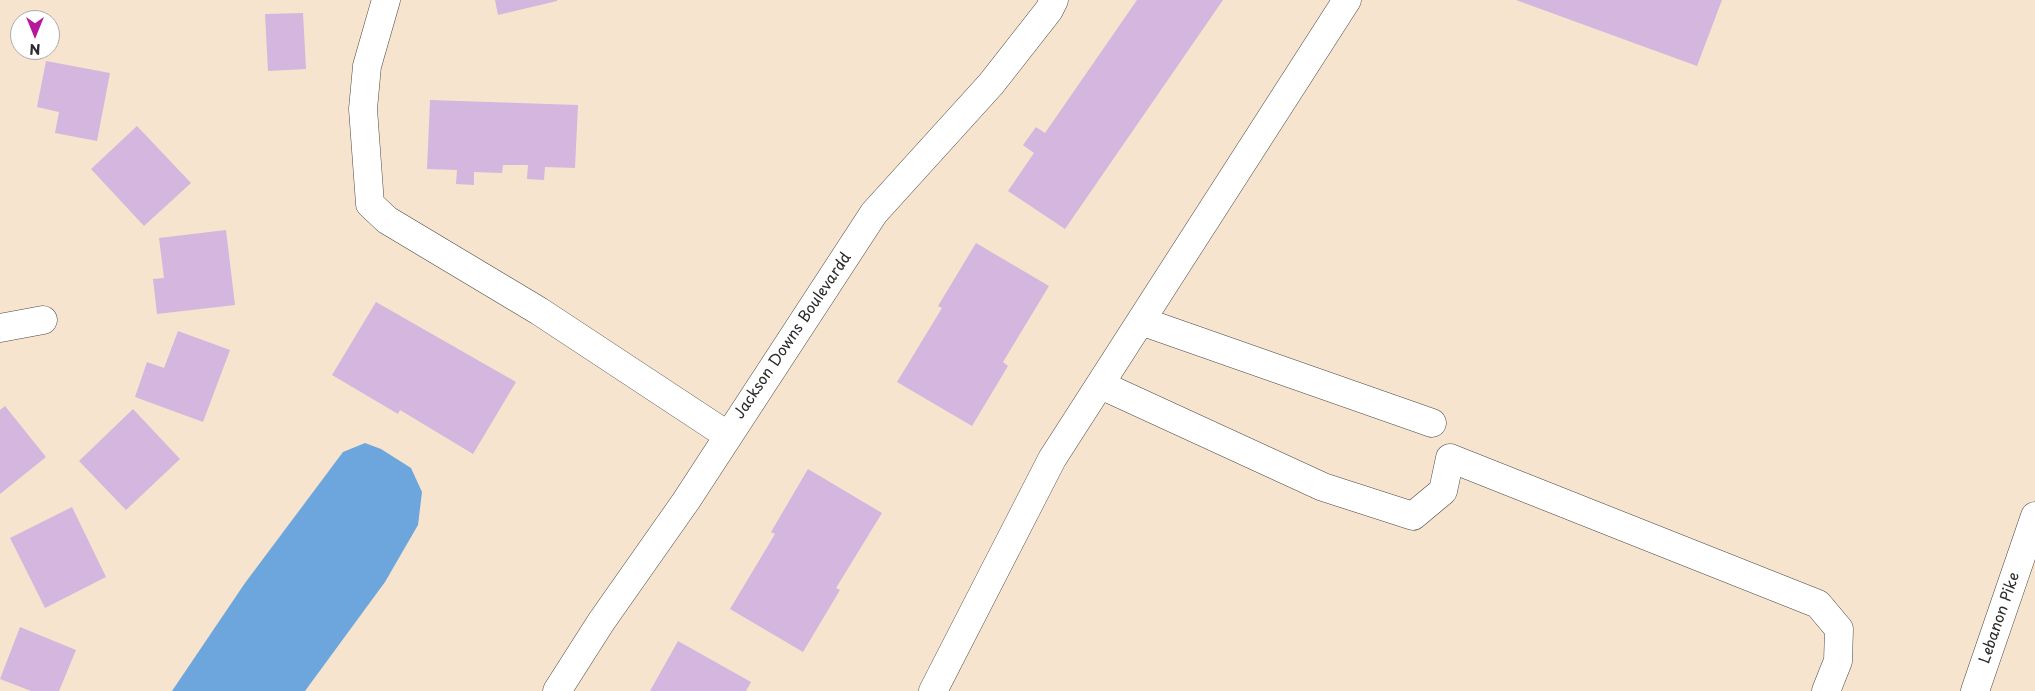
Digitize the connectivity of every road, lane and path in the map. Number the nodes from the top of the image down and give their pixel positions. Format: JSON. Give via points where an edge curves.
{"nodes":[{"id":1,"x":386,"y":0,"type":"edge"},
{"id":2,"x":1054,"y":0,"type":"edge"},
{"id":3,"x":1347,"y":0,"type":"edge"},
{"id":4,"x":43,"y":320,"type":"dead end"},
{"id":5,"x":1141,"y":321,"type":"junction"},
{"id":6,"x":0,"y":328,"type":"edge"},
{"id":7,"x":1100,"y":384,"type":"junction"},
{"id":8,"x":1432,"y":423,"type":"dead end"},
{"id":9,"x":727,"y":435,"type":"junction"},
{"id":10,"x":2035,"y":516,"type":"edge"},
{"id":11,"x":557,"y":691,"type":"edge"},
{"id":12,"x":933,"y":691,"type":"edge"},
{"id":13,"x":1826,"y":691,"type":"edge"},
{"id":14,"x":1975,"y":691,"type":"edge"}],
"edges":[{"from":1,"to":9,"type":"street","via":[[367,66],[363,109],[370,204],[387,220],[540,310]]},
{"from":2,"to":9,"type":"street","name":"Jackson Downs Boulevardd","via":[[991,84],[874,213]]},
{"from":3,"to":5,"type":"street"},
{"from":4,"to":6,"type":"street"},
{"from":5,"to":7,"type":"street"},
{"from":5,"to":8,"type":"street"},
{"from":7,"to":12,"type":"street","via":[[1052,459]]},
{"from":7,"to":13,"type":"street","via":[[1323,487],[1413,516],[1443,492],[1450,458],[1818,604],[1839,629],[1838,661]]},
{"from":9,"to":11,"type":"street","name":"Jackson Downs Boulevardd"},
{"from":10,"to":14,"type":"street","name":"Lebanon Pike"}]}
